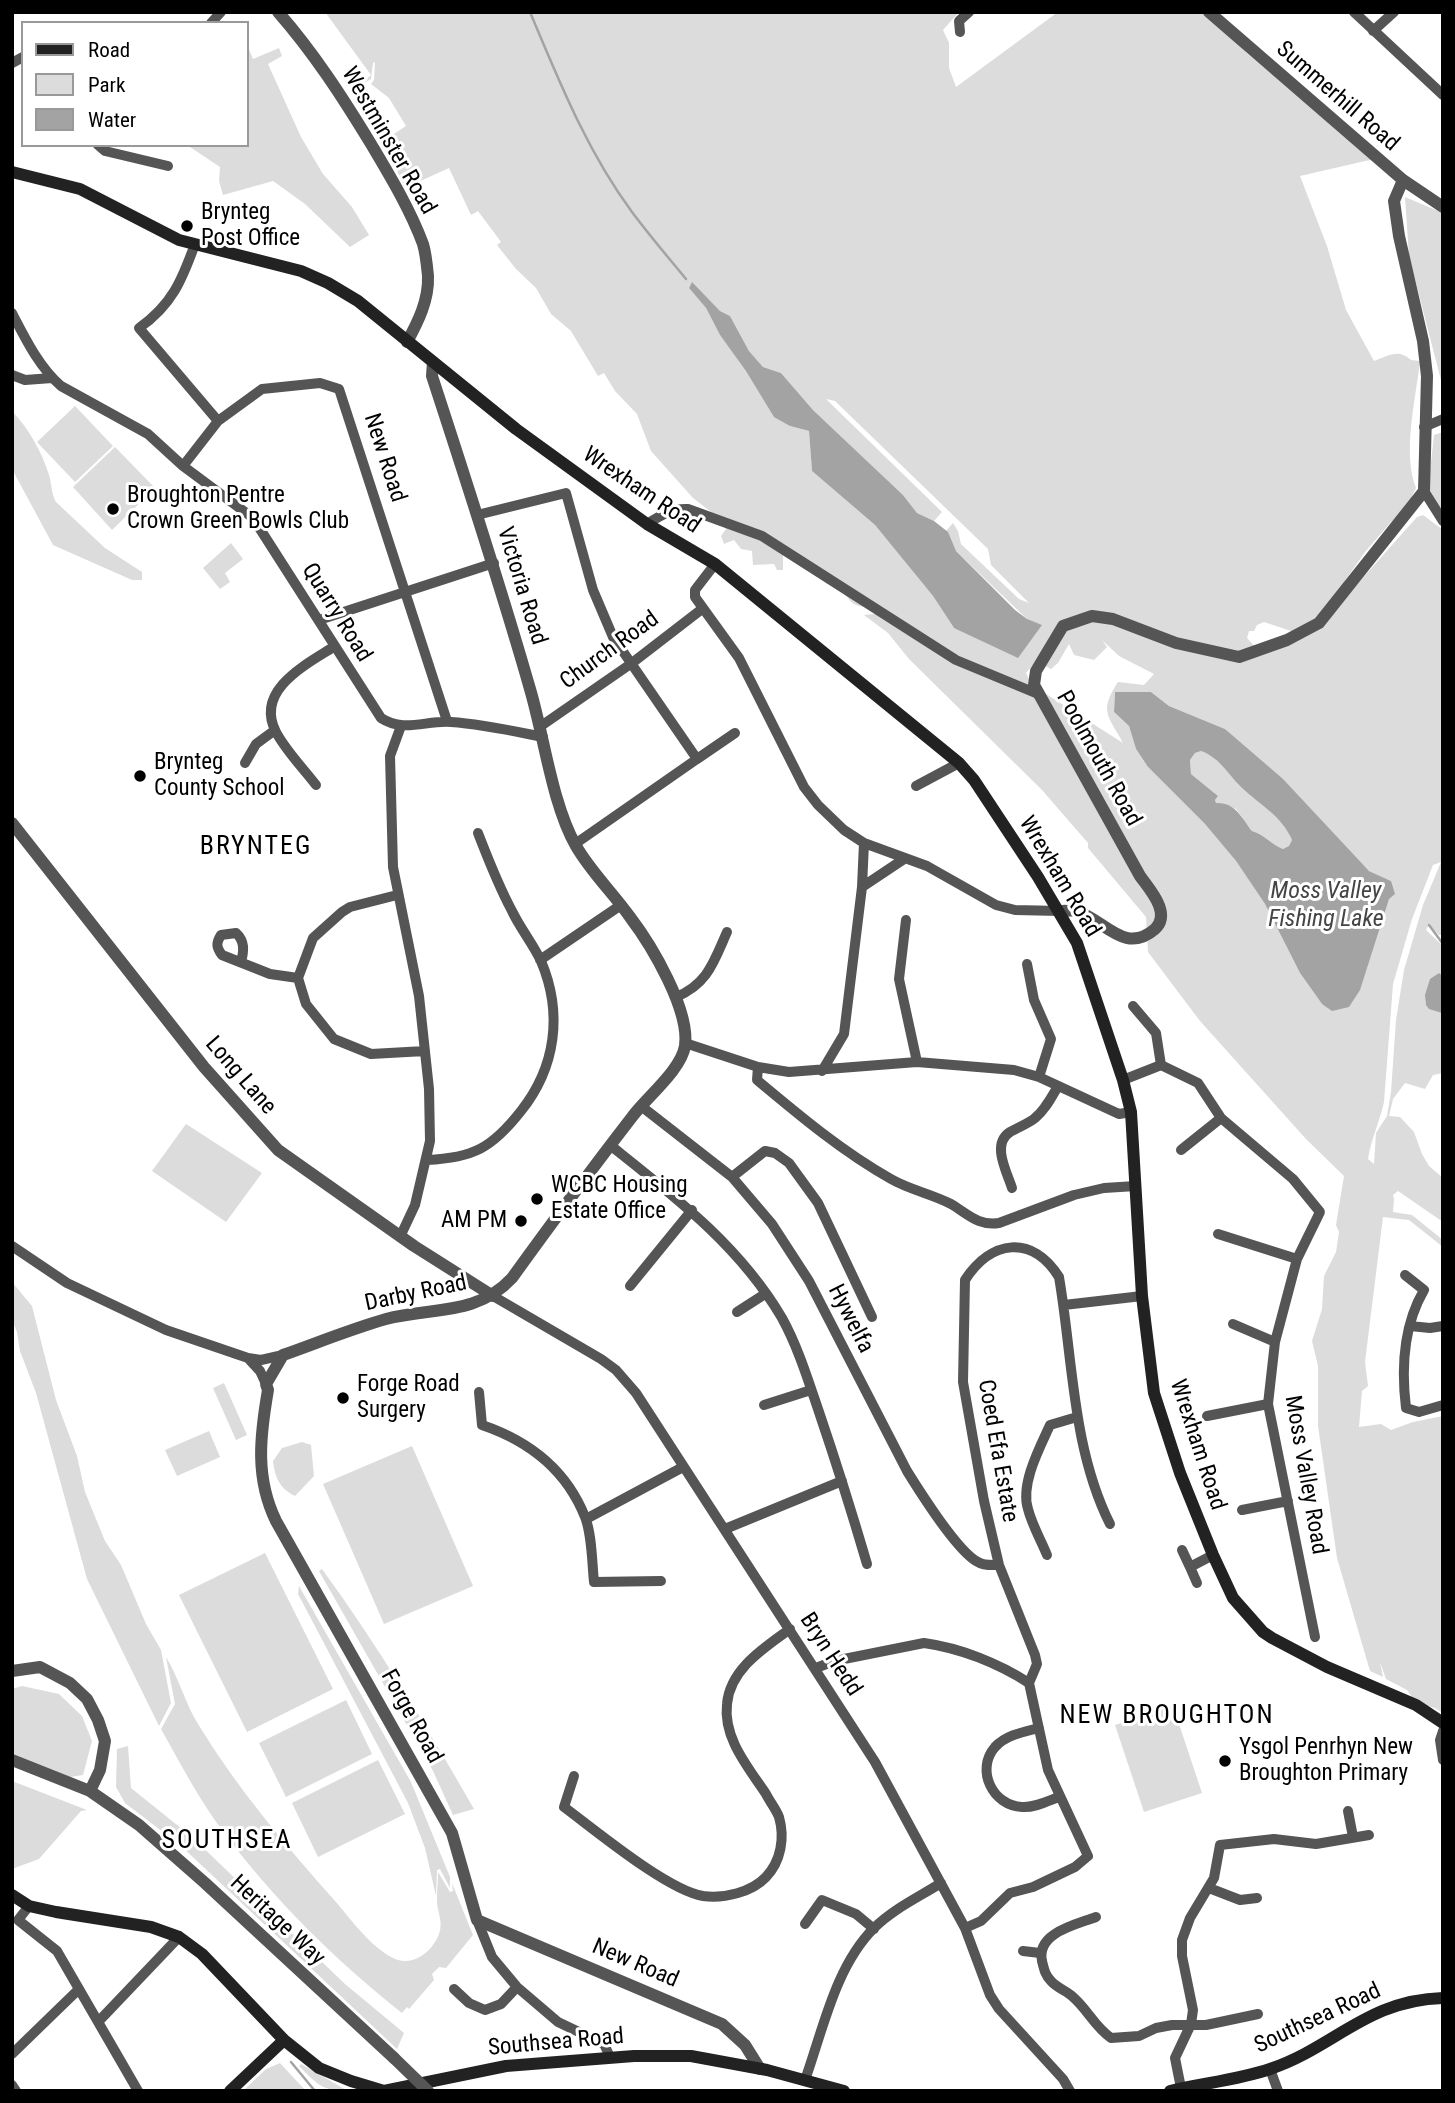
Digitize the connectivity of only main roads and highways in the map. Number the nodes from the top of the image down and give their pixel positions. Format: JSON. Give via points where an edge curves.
{"nodes":[{"id":1,"x":12,"y":172,"type":"edge"},
{"id":2,"x":1443,"y":1723,"type":"edge"},
{"id":3,"x":12,"y":1895,"type":"edge"},
{"id":4,"x":1443,"y":1998,"type":"edge"},
{"id":5,"x":284,"y":2040,"type":"junction"},
{"id":6,"x":1176,"y":2089,"type":"edge"},
{"id":7,"x":230,"y":2091,"type":"edge"},
{"id":8,"x":844,"y":2091,"type":"edge"}],
"edges":[{"from":1,"to":2,"type":"main road","name":"Wrexham Road","via":[[80,189],[179,240],[301,271],[358,301],[516,429],[647,524],[715,564],[974,780],[1077,943],[1124,1080],[1131,1112],[1142,1296],[1154,1393],[1180,1472],[1233,1598],[1263,1632]]},
{"from":3,"to":5,"type":"main road","name":"Southsea Road","via":[[29,1906],[151,1927],[179,1937],[202,1954]]},
{"from":4,"to":6,"type":"main road","name":"Southsea Road","via":[[1402,2003],[1366,2017],[1270,2069]]},
{"from":5,"to":7,"type":"main road"},
{"from":5,"to":8,"type":"main road","name":"Southsea Road","via":[[319,2068],[384,2091],[506,2066],[691,2056]]}]}
